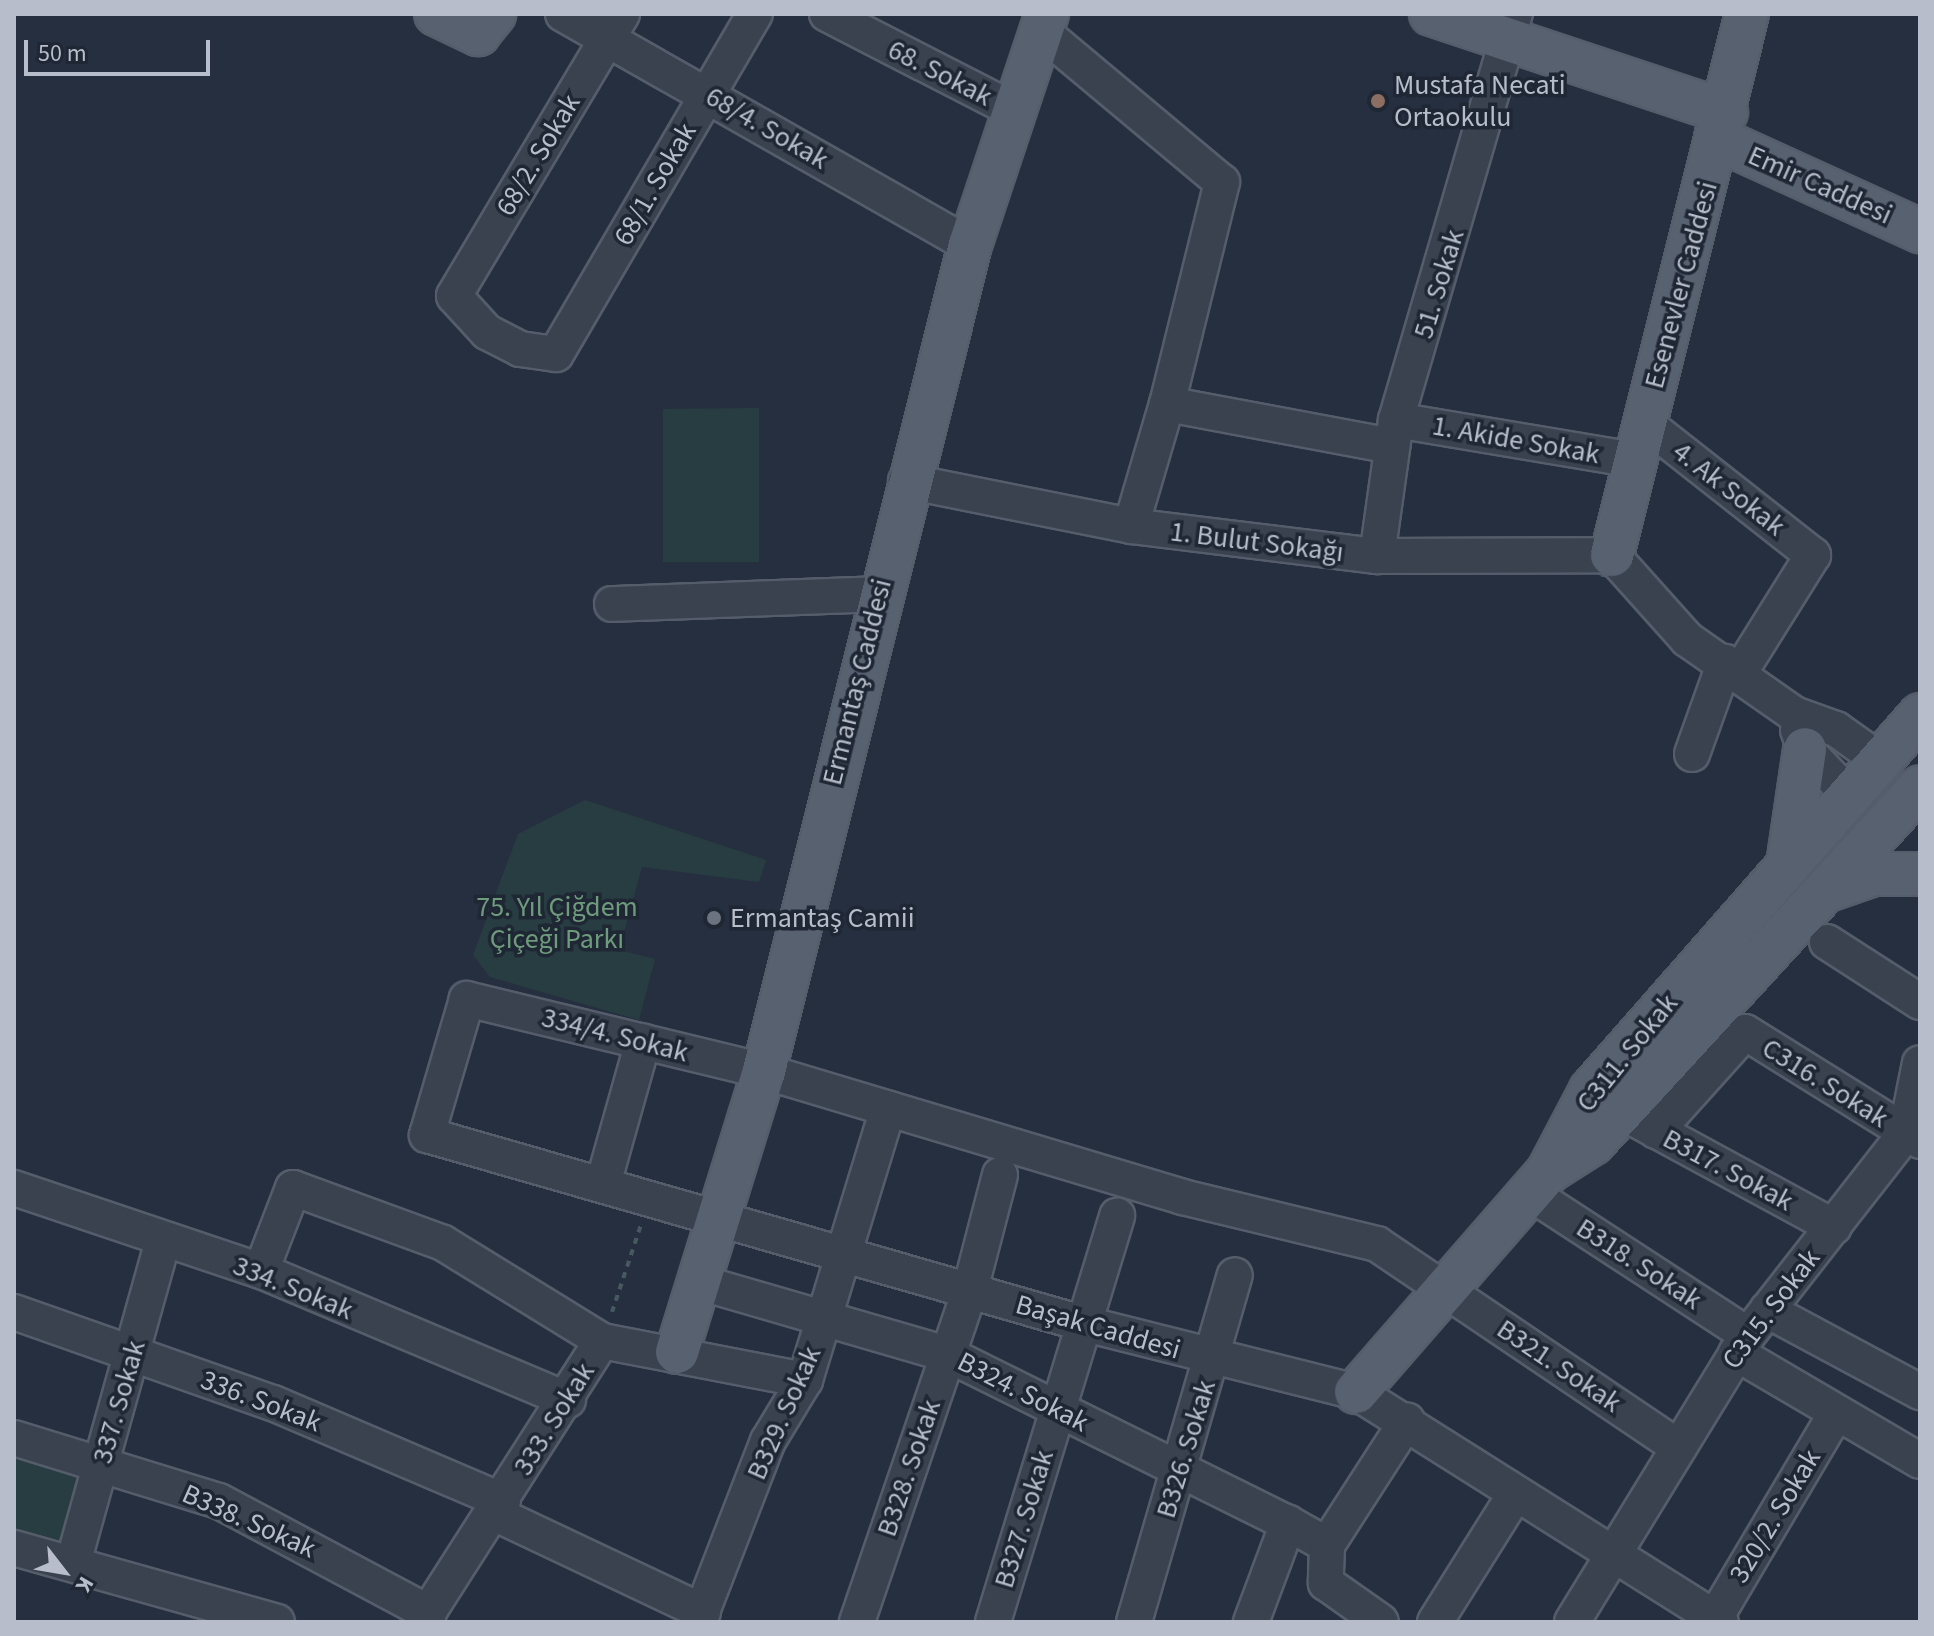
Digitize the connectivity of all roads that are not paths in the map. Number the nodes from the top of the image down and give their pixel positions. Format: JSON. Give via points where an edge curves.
{"nodes":[{"id":1,"x":436,"y":14,"type":"edge"},
{"id":2,"x":494,"y":14,"type":"edge"},
{"id":3,"x":563,"y":14,"type":"edge"},
{"id":4,"x":755,"y":14,"type":"edge"},
{"id":5,"x":827,"y":14,"type":"edge"},
{"id":6,"x":1431,"y":14,"type":"edge"},
{"id":7,"x":1747,"y":14,"type":"edge"},
{"id":8,"x":1044,"y":22,"type":"edge"},
{"id":9,"x":1511,"y":25,"type":"edge"},
{"id":10,"x":614,"y":26,"type":"edge"},
{"id":11,"x":708,"y":93,"type":"junction"},
{"id":12,"x":1010,"y":108,"type":"junction"},
{"id":13,"x":1723,"y":126,"type":"junction"},
{"id":14,"x":1920,"y":231,"type":"edge"},
{"id":15,"x":970,"y":245,"type":"junction"},
{"id":16,"x":556,"y":354,"type":"joint"},
{"id":17,"x":1167,"y":404,"type":"junction"},
{"id":18,"x":1394,"y":433,"type":"junction"},
{"id":19,"x":1640,"y":442,"type":"junction"},
{"id":20,"x":906,"y":481,"type":"junction"},
{"id":21,"x":1131,"y":526,"type":"junction"},
{"id":22,"x":1612,"y":555,"type":"junction"},
{"id":23,"x":1377,"y":556,"type":"junction"},
{"id":24,"x":879,"y":594,"type":"junction"},
{"id":25,"x":612,"y":604,"type":"dead end"},
{"id":26,"x":1733,"y":667,"type":"junction"},
{"id":27,"x":1920,"y":715,"type":"edge"},
{"id":28,"x":1799,"y":732,"type":"junction"},
{"id":29,"x":1692,"y":754,"type":"dead end"},
{"id":30,"x":1878,"y":759,"type":"junction"},
{"id":31,"x":1918,"y":793,"type":"edge"},
{"id":32,"x":1848,"y":794,"type":"junction"},
{"id":33,"x":1903,"y":838,"type":"edge"},
{"id":34,"x":1787,"y":863,"type":"junction"},
{"id":35,"x":1920,"y":874,"type":"edge"},
{"id":36,"x":1827,"y":891,"type":"junction"},
{"id":37,"x":1827,"y":942,"type":"dead end"},
{"id":38,"x":1920,"y":1002,"type":"edge"},
{"id":39,"x":643,"y":1042,"type":"junction"},
{"id":40,"x":1920,"y":1063,"type":"edge"},
{"id":41,"x":764,"y":1071,"type":"junction"},
{"id":42,"x":888,"y":1108,"type":"junction"},
{"id":43,"x":1639,"y":1121,"type":"junction"},
{"id":44,"x":427,"y":1135,"type":"joint"},
{"id":45,"x":1913,"y":1137,"type":"edge"},
{"id":46,"x":1000,"y":1175,"type":"dead end"},
{"id":47,"x":1539,"y":1182,"type":"junction"},
{"id":48,"x":603,"y":1184,"type":"junction"},
{"id":49,"x":14,"y":1188,"type":"edge"},
{"id":50,"x":1117,"y":1216,"type":"dead end"},
{"id":51,"x":724,"y":1219,"type":"junction"},
{"id":52,"x":1834,"y":1227,"type":"junction"},
{"id":53,"x":163,"y":1241,"type":"junction"},
{"id":54,"x":845,"y":1254,"type":"junction"},
{"id":55,"x":261,"y":1271,"type":"junction"},
{"id":56,"x":1235,"y":1275,"type":"dead end"},
{"id":57,"x":702,"y":1283,"type":"junction"},
{"id":58,"x":1443,"y":1286,"type":"junction"},
{"id":59,"x":970,"y":1290,"type":"junction"},
{"id":60,"x":14,"y":1312,"type":"edge"},
{"id":61,"x":825,"y":1313,"type":"junction"},
{"id":62,"x":1085,"y":1324,"type":"junction"},
{"id":63,"x":1750,"y":1333,"type":"junction"},
{"id":64,"x":602,"y":1341,"type":"junction"},
{"id":65,"x":677,"y":1352,"type":"junction"},
{"id":66,"x":947,"y":1354,"type":"junction"},
{"id":67,"x":133,"y":1355,"type":"junction"},
{"id":68,"x":1213,"y":1359,"type":"junction"},
{"id":69,"x":805,"y":1380,"type":"junction"},
{"id":70,"x":1356,"y":1392,"type":"junction"},
{"id":71,"x":1920,"y":1392,"type":"edge"},
{"id":72,"x":568,"y":1400,"type":"junction"},
{"id":73,"x":1057,"y":1409,"type":"junction"},
{"id":74,"x":1836,"y":1413,"type":"junction"},
{"id":75,"x":1407,"y":1421,"type":"junction"},
{"id":76,"x":14,"y":1438,"type":"edge"},
{"id":77,"x":1675,"y":1445,"type":"junction"},
{"id":78,"x":1920,"y":1461,"type":"edge"},
{"id":79,"x":100,"y":1465,"type":"junction"},
{"id":80,"x":1179,"y":1471,"type":"junction"},
{"id":81,"x":1516,"y":1493,"type":"junction"},
{"id":82,"x":500,"y":1508,"type":"junction"},
{"id":83,"x":1288,"y":1523,"type":"junction"},
{"id":84,"x":1327,"y":1545,"type":"junction"},
{"id":85,"x":14,"y":1548,"type":"edge"},
{"id":86,"x":1612,"y":1554,"type":"junction"},
{"id":87,"x":73,"y":1563,"type":"junction"},
{"id":88,"x":700,"y":1617,"type":"edge"},
{"id":89,"x":426,"y":1618,"type":"edge"},
{"id":90,"x":1718,"y":1620,"type":"edge"},
{"id":91,"x":277,"y":1622,"type":"edge"},
{"id":92,"x":857,"y":1622,"type":"edge"},
{"id":93,"x":993,"y":1622,"type":"edge"},
{"id":94,"x":1134,"y":1622,"type":"edge"},
{"id":95,"x":1251,"y":1622,"type":"edge"},
{"id":96,"x":1381,"y":1622,"type":"edge"},
{"id":97,"x":1435,"y":1622,"type":"edge"},
{"id":98,"x":1572,"y":1622,"type":"edge"}],
"edges":[{"from":1,"to":2,"type":"main road","via":[[478,34]]},
{"from":3,"to":10,"type":"street","name":"68/4. Sokak"},
{"from":4,"to":11,"type":"street","name":"68/1. Sokak"},
{"from":5,"to":12,"type":"street","name":"68. Sokak"},
{"from":6,"to":9,"type":"main road","name":"Emir Caddesi"},
{"from":7,"to":13,"type":"main road","name":"Esenevler Caddesi"},
{"from":8,"to":12,"type":"main road","name":"Ermantaş Caddesi"},
{"from":8,"to":17,"type":"street","via":[[1222,182]]},
{"from":9,"to":13,"type":"main road","name":"Emir Caddesi"},
{"from":9,"to":18,"type":"street","name":"51. Sokak","via":[[1456,232]]},
{"from":10,"to":11,"type":"street","name":"68/4. Sokak"},
{"from":10,"to":16,"type":"street","name":"68/2. Sokak","via":[[454,296],[487,332],[520,349]]},
{"from":11,"to":15,"type":"street","name":"68/4. Sokak"},
{"from":11,"to":16,"type":"street","name":"68/1. Sokak"},
{"from":12,"to":15,"type":"main road","name":"Ermantaş Caddesi"},
{"from":13,"to":14,"type":"main road","name":"Emir Caddesi"},
{"from":13,"to":19,"type":"main road","name":"Esenevler Caddesi"},
{"from":15,"to":20,"type":"main road","name":"Ermantaş Caddesi"},
{"from":17,"to":18,"type":"street","name":"1. Akide Sokak"},
{"from":17,"to":21,"type":"street"},
{"from":18,"to":19,"type":"street","name":"1. Akide Sokak"},
{"from":18,"to":23,"type":"street","name":"51. Sokak"},
{"from":19,"to":22,"type":"main road","name":"Esenevler Caddesi"},
{"from":19,"to":26,"type":"street","name":"4. Ak Sokak","via":[[1813,555]]},
{"from":20,"to":21,"type":"street","name":"1. Bulut Sokağı"},
{"from":20,"to":24,"type":"main road","name":"Ermantaş Caddesi"},
{"from":21,"to":23,"type":"street","name":"1. Bulut Sokağı"},
{"from":22,"to":23,"type":"street","name":"1. Bulut Sokağı"},
{"from":22,"to":26,"type":"street","via":[[1687,639]]},
{"from":24,"to":25,"type":"street"},
{"from":24,"to":41,"type":"main road","name":"Ermantaş Caddesi"},
{"from":26,"to":28,"type":"street"},
{"from":26,"to":29,"type":"street"},
{"from":27,"to":30,"type":"main road","name":"C311. Sokak"},
{"from":28,"to":30,"type":"street","via":[[1836,729]]},
{"from":28,"to":32,"type":"street"},
{"from":28,"to":34,"type":"main road"},
{"from":30,"to":31,"type":"main road"},
{"from":30,"to":32,"type":"main road","name":"C311. Sokak"},
{"from":31,"to":33,"type":"main road"},
{"from":32,"to":33,"type":"main road"},
{"from":32,"to":34,"type":"main road","name":"C311. Sokak"},
{"from":33,"to":36,"type":"main road"},
{"from":34,"to":47,"type":"main road","name":"C311. Sokak","via":[[1591,1090]]},
{"from":35,"to":36,"type":"main road","via":[[1874,874]]},
{"from":36,"to":43,"type":"main road"},
{"from":37,"to":38,"type":"street"},
{"from":39,"to":41,"type":"street","name":"334/4. Sokak"},
{"from":39,"to":44,"type":"street","name":"334/4. Sokak","via":[[467,999]]},
{"from":39,"to":48,"type":"street"},
{"from":40,"to":45,"type":"street","name":"C315. Sokak"},
{"from":41,"to":42,"type":"street","name":"334/4. Sokak"},
{"from":41,"to":51,"type":"main road","name":"Ermantaş Caddesi"},
{"from":42,"to":54,"type":"street","name":"B329. Sokak"},
{"from":42,"to":58,"type":"street","name":"B321. Sokak","via":[[1183,1197],[1377,1244]]},
{"from":43,"to":45,"type":"street","name":"C316. Sokak","via":[[1745,1032]]},
{"from":43,"to":47,"type":"main road","via":[[1593,1143]]},
{"from":43,"to":52,"type":"street","name":"B317. Sokak"},
{"from":44,"to":48,"type":"street","name":"Başak Caddesi"},
{"from":45,"to":52,"type":"street","name":"C315. Sokak"},
{"from":46,"to":59,"type":"street","name":"B328. Sokak"},
{"from":47,"to":58,"type":"main road","name":"C311. Sokak"},
{"from":47,"to":63,"type":"street","name":"B318. Sokak"},
{"from":48,"to":51,"type":"street","name":"Başak Caddesi"},
{"from":49,"to":53,"type":"street","name":"334. Sokak"},
{"from":50,"to":62,"type":"street","name":"B327. Sokak"},
{"from":51,"to":54,"type":"street","name":"Başak Caddesi"},
{"from":51,"to":57,"type":"main road","name":"Ermantaş Caddesi"},
{"from":52,"to":63,"type":"street","name":"C315. Sokak"},
{"from":53,"to":55,"type":"street","name":"334. Sokak"},
{"from":53,"to":67,"type":"street","name":"337. Sokak"},
{"from":54,"to":59,"type":"street","name":"Başak Caddesi"},
{"from":54,"to":61,"type":"street","name":"B329. Sokak"},
{"from":55,"to":64,"type":"street","via":[[293,1188],[443,1243]]},
{"from":55,"to":72,"type":"street","name":"334. Sokak"},
{"from":56,"to":68,"type":"street","name":"B326. Sokak"},
{"from":57,"to":61,"type":"street","name":"B324. Sokak"},
{"from":57,"to":65,"type":"main road","name":"Ermantaş Caddesi"},
{"from":58,"to":70,"type":"main road","name":"C311. Sokak"},
{"from":58,"to":77,"type":"street","name":"B321. Sokak"},
{"from":59,"to":62,"type":"street","name":"Başak Caddesi"},
{"from":59,"to":66,"type":"street","name":"B328. Sokak"},
{"from":60,"to":67,"type":"street","name":"336. Sokak"},
{"from":61,"to":66,"type":"street","name":"B324. Sokak"},
{"from":61,"to":69,"type":"street","name":"B329. Sokak"},
{"from":62,"to":68,"type":"street","name":"Başak Caddesi"},
{"from":62,"to":73,"type":"street","name":"B327. Sokak"},
{"from":63,"to":71,"type":"street"},
{"from":63,"to":74,"type":"street"},
{"from":63,"to":77,"type":"street","name":"C315. Sokak"},
{"from":64,"to":65,"type":"street"},
{"from":64,"to":72,"type":"street","name":"333. Sokak"},
{"from":65,"to":69,"type":"street"},
{"from":66,"to":73,"type":"street","name":"B324. Sokak"},
{"from":66,"to":92,"type":"street","name":"B328. Sokak"},
{"from":67,"to":79,"type":"street","name":"337. Sokak"},
{"from":67,"to":82,"type":"street","name":"336. Sokak","via":[[273,1403]]},
{"from":68,"to":70,"type":"street","name":"Başak Caddesi"},
{"from":68,"to":80,"type":"street","name":"B326. Sokak"},
{"from":69,"to":88,"type":"street","name":"B329. Sokak","via":[[768,1441]]},
{"from":70,"to":75,"type":"street","name":"Başak Caddesi"},
{"from":72,"to":82,"type":"street","name":"333. Sokak"},
{"from":73,"to":80,"type":"street","name":"B324. Sokak"},
{"from":73,"to":93,"type":"street","name":"B327. Sokak"},
{"from":74,"to":78,"type":"street"},
{"from":74,"to":90,"type":"street","name":"320/2. Sokak"},
{"from":75,"to":81,"type":"street","name":"Başak Caddesi"},
{"from":75,"to":84,"type":"street"},
{"from":76,"to":79,"type":"street","name":"B338. Sokak"},
{"from":77,"to":86,"type":"street","name":"C315. Sokak"},
{"from":79,"to":87,"type":"street","name":"337. Sokak"},
{"from":79,"to":89,"type":"street","name":"B338. Sokak","via":[[219,1501]]},
{"from":80,"to":83,"type":"street","name":"B324. Sokak"},
{"from":80,"to":94,"type":"street","name":"B326. Sokak"},
{"from":81,"to":86,"type":"street","name":"Başak Caddesi"},
{"from":81,"to":97,"type":"street"},
{"from":82,"to":88,"type":"street","name":"336. Sokak"},
{"from":82,"to":89,"type":"street","name":"333. Sokak"},
{"from":83,"to":84,"type":"street","name":"B324. Sokak"},
{"from":83,"to":95,"type":"street"},
{"from":84,"to":96,"type":"street","via":[[1326,1583]]},
{"from":85,"to":87,"type":"street"},
{"from":86,"to":90,"type":"street","name":"Başak Caddesi"},
{"from":86,"to":98,"type":"street","name":"C315. Sokak"},
{"from":87,"to":91,"type":"street"}]}
